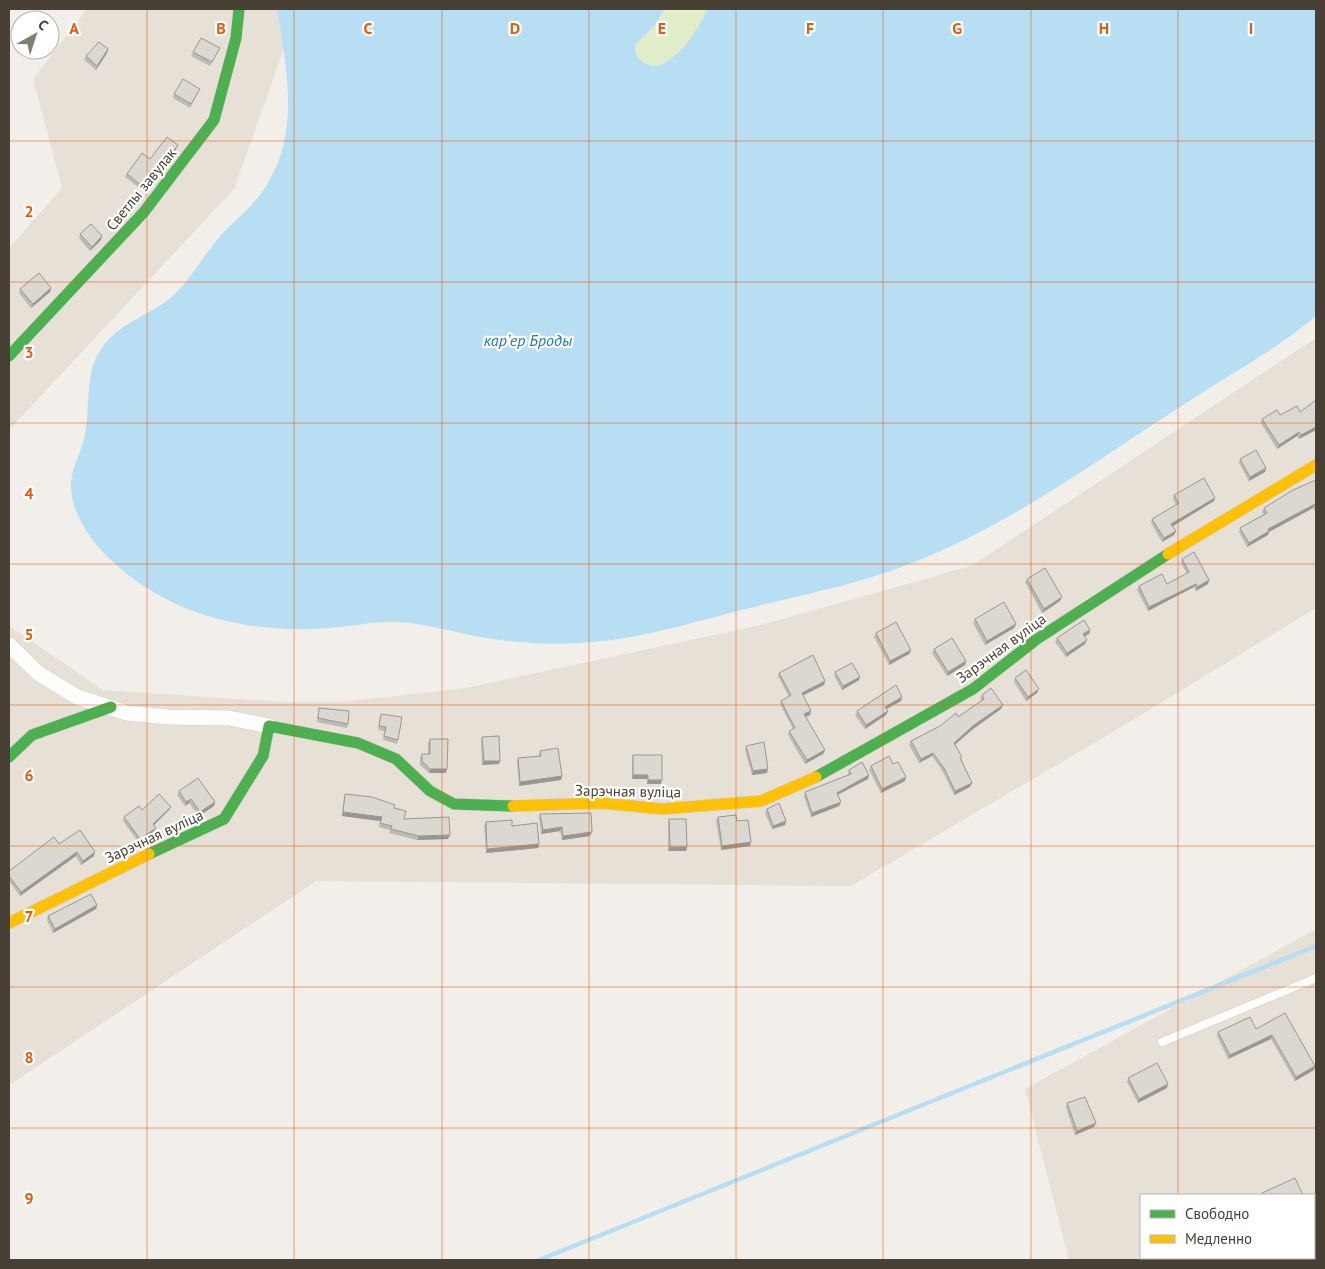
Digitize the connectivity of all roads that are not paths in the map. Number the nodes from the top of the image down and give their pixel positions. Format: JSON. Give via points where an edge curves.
{"nodes":[{"id":1,"x":239,"y":9,"type":"edge"},
{"id":2,"x":9,"y":356,"type":"edge"},
{"id":3,"x":1316,"y":465,"type":"edge"},
{"id":4,"x":9,"y":645,"type":"edge"},
{"id":5,"x":111,"y":707,"type":"junction"},
{"id":6,"x":269,"y":726,"type":"junction"},
{"id":7,"x":9,"y":757,"type":"edge"},
{"id":8,"x":9,"y":923,"type":"edge"},
{"id":9,"x":1316,"y":978,"type":"edge"},
{"id":10,"x":1162,"y":1042,"type":"dead end"}],
"edges":[{"from":1,"to":2,"type":"street","name":"Светлы завулак","via":[[236,38],[214,120],[144,212]]},
{"from":3,"to":6,"type":"street","name":"Зарэчная вуліца","via":[[1037,639],[973,689],[816,777],[761,800],[662,809],[601,803],[492,807],[454,804],[430,791],[396,759],[358,743]]},
{"from":4,"to":5,"type":"street","via":[[38,673],[77,697]]},
{"from":5,"to":6,"type":"street","via":[[127,713],[230,718]]},
{"from":5,"to":7,"type":"street","via":[[32,736]]},
{"from":6,"to":8,"type":"street","name":"Зарэчная вуліца","via":[[263,756],[224,819]]},
{"from":9,"to":10,"type":"lane"}]}
